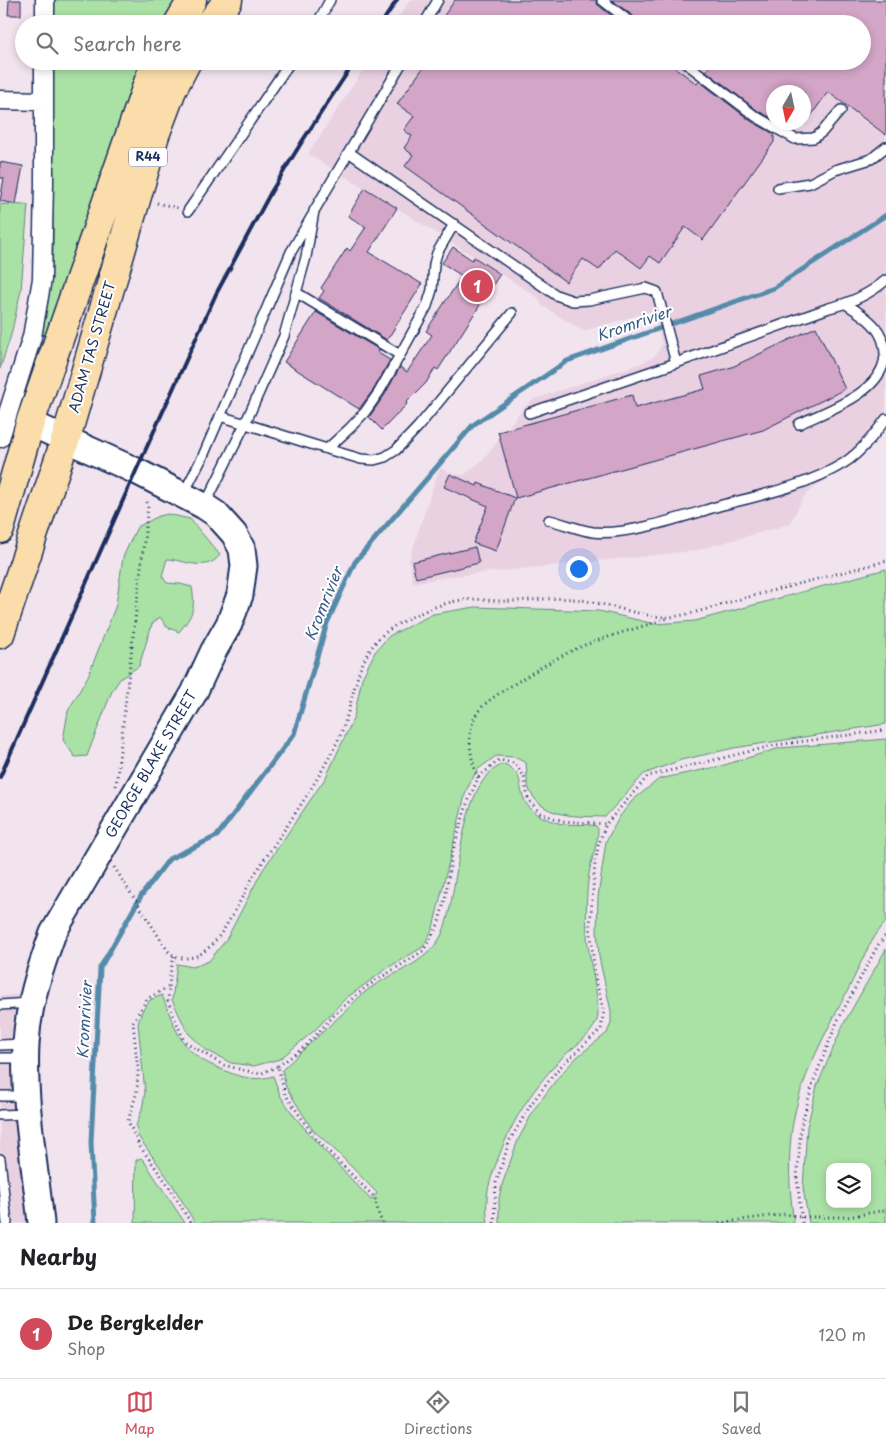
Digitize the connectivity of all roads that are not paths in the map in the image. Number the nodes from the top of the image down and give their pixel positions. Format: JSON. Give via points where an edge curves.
{"nodes":[{"id":1,"x":45,"y":0,"type":"edge"},
{"id":2,"x":192,"y":0,"type":"edge"},
{"id":3,"x":228,"y":0,"type":"edge"},
{"id":4,"x":330,"y":0,"type":"edge"},
{"id":5,"x":438,"y":0,"type":"edge"},
{"id":6,"x":602,"y":0,"type":"edge"},
{"id":7,"x":45,"y":15,"type":"edge"},
{"id":8,"x":183,"y":15,"type":"edge"},
{"id":9,"x":217,"y":15,"type":"edge"},
{"id":10,"x":322,"y":15,"type":"edge"},
{"id":11,"x":429,"y":15,"type":"edge"},
{"id":12,"x":622,"y":15,"type":"edge"},
{"id":13,"x":44,"y":70,"type":"edge"},
{"id":14,"x":153,"y":70,"type":"edge"},
{"id":15,"x":182,"y":70,"type":"edge"},
{"id":16,"x":285,"y":70,"type":"edge"},
{"id":17,"x":398,"y":70,"type":"edge"},
{"id":18,"x":695,"y":70,"type":"edge"},
{"id":19,"x":0,"y":100,"type":"edge"},
{"id":20,"x":43,"y":101,"type":"junction"},
{"id":21,"x":841,"y":110,"type":"dead end"},
{"id":22,"x":886,"y":147,"type":"edge"},
{"id":23,"x":350,"y":153,"type":"junction"},
{"id":24,"x":778,"y":188,"type":"dead end"},
{"id":25,"x":188,"y":211,"type":"road end"},
{"id":26,"x":314,"y":212,"type":"junction"},
{"id":27,"x":454,"y":224,"type":"junction"},
{"id":28,"x":886,"y":280,"type":"edge"},
{"id":29,"x":297,"y":293,"type":"junction"},
{"id":30,"x":846,"y":304,"type":"junction"},
{"id":31,"x":512,"y":313,"type":"dead end"},
{"id":32,"x":400,"y":356,"type":"junction"},
{"id":33,"x":676,"y":363,"type":"junction"},
{"id":34,"x":529,"y":414,"type":"dead end"},
{"id":35,"x":220,"y":416,"type":"junction"},
{"id":36,"x":886,"y":419,"type":"edge"},
{"id":37,"x":30,"y":423,"type":"junction"},
{"id":38,"x":245,"y":424,"type":"junction"},
{"id":39,"x":799,"y":424,"type":"dead end"},
{"id":40,"x":0,"y":438,"type":"edge"},
{"id":41,"x":66,"y":438,"type":"junction"},
{"id":42,"x":327,"y":449,"type":"junction"},
{"id":43,"x":194,"y":501,"type":"junction"},
{"id":44,"x":549,"y":520,"type":"dead end"},
{"id":45,"x":0,"y":529,"type":"edge"},
{"id":46,"x":0,"y":634,"type":"edge"},
{"id":47,"x":32,"y":1003,"type":"junction"},
{"id":48,"x":0,"y":1005,"type":"edge"},
{"id":49,"x":0,"y":1045,"type":"edge"},
{"id":50,"x":26,"y":1051,"type":"junction"},
{"id":51,"x":0,"y":1058,"type":"edge"},
{"id":52,"x":0,"y":1096,"type":"edge"},
{"id":53,"x":28,"y":1105,"type":"junction"},
{"id":54,"x":0,"y":1115,"type":"edge"},
{"id":55,"x":0,"y":1159,"type":"edge"},
{"id":56,"x":7,"y":1223,"type":"edge"},
{"id":57,"x":41,"y":1223,"type":"edge"}],
"edges":[{"from":1,"to":7,"type":"street"},
{"from":2,"to":8,"type":"main road"},
{"from":3,"to":9,"type":"main road"},
{"from":4,"to":10,"type":"lane"},
{"from":5,"to":11,"type":"lane"},
{"from":6,"to":12,"type":"lane"},
{"from":13,"to":20,"type":"street"},
{"from":14,"to":37,"type":"main road","number":"R44"},
{"from":15,"to":41,"type":"main road","name":"ADAM TAS STREET","number":"R44","via":[[154,135]]},
{"from":16,"to":25,"type":"lane"},
{"from":17,"to":23,"type":"lane"},
{"from":18,"to":21,"type":"lane","via":[[755,116],[795,139],[814,138]]},
{"from":19,"to":20,"type":"street"},
{"from":20,"to":40,"type":"street","via":[[42,279],[32,337]]},
{"from":22,"to":24,"type":"lane","via":[[870,159],[810,182]]},
{"from":23,"to":26,"type":"lane"},
{"from":23,"to":27,"type":"lane"},
{"from":26,"to":29,"type":"lane"},
{"from":26,"to":35,"type":"lane","via":[[291,252]]},
{"from":27,"to":32,"type":"lane","via":[[437,253],[427,306]]},
{"from":27,"to":33,"type":"lane","via":[[564,298],[589,300],[646,288],[657,292]]},
{"from":28,"to":30,"type":"lane"},
{"from":29,"to":32,"type":"lane"},
{"from":29,"to":38,"type":"lane","via":[[284,336]]},
{"from":30,"to":33,"type":"lane"},
{"from":30,"to":39,"type":"lane","via":[[876,326],[885,351],[880,374],[859,394]]},
{"from":31,"to":42,"type":"lane","via":[[396,450],[374,460]]},
{"from":32,"to":42,"type":"lane","via":[[365,412]]},
{"from":33,"to":34,"type":"lane"},
{"from":35,"to":38,"type":"lane"},
{"from":35,"to":43,"type":"lane"},
{"from":36,"to":44,"type":"lane","via":[[869,441],[846,462],[799,484],[623,531],[593,532]]},
{"from":37,"to":41,"type":"street","name":"GEORGE BLAKE STREET"},
{"from":37,"to":45,"type":"main road","number":"R44"},
{"from":38,"to":42,"type":"lane"},
{"from":38,"to":43,"type":"lane"},
{"from":41,"to":43,"type":"street","name":"GEORGE BLAKE STREET"},
{"from":41,"to":46,"type":"main road","name":"ADAM TAS STREET","number":"R44"},
{"from":43,"to":47,"type":"street","name":"GEORGE BLAKE STREET","via":[[223,521],[242,549],[244,566],[240,595],[194,692],[53,932]]},
{"from":47,"to":48,"type":"lane"},
{"from":47,"to":50,"type":"street","name":"GEORGE BLAKE STREET"},
{"from":49,"to":50,"type":"lane"},
{"from":50,"to":51,"type":"lane"},
{"from":50,"to":53,"type":"street","name":"GEORGE BLAKE STREET"},
{"from":52,"to":53,"type":"lane"},
{"from":53,"to":54,"type":"lane"},
{"from":53,"to":57,"type":"street","name":"GEORGE BLAKE STREET"},
{"from":55,"to":56,"type":"lane"}]}
